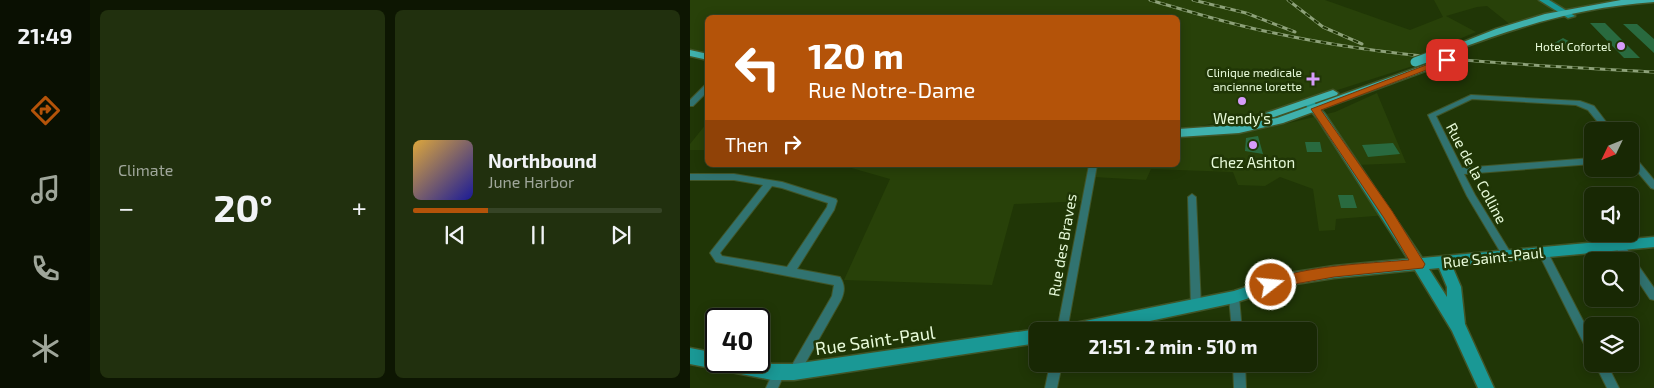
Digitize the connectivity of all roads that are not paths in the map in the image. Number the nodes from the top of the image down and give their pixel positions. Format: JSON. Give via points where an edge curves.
{"nodes":[{"id":1,"x":1543,"y":0,"type":"edge"},
{"id":2,"x":1654,"y":0,"type":"edge"},
{"id":3,"x":1654,"y":5,"type":"edge"},
{"id":4,"x":1567,"y":14,"type":"junction"},
{"id":5,"x":690,"y":53,"type":"edge"},
{"id":6,"x":705,"y":56,"type":"edge"},
{"id":7,"x":705,"y":90,"type":"edge"},
{"id":8,"x":690,"y":104,"type":"edge"},
{"id":9,"x":1312,"y":106,"type":"junction"},
{"id":10,"x":1602,"y":122,"type":"edge"},
{"id":11,"x":1180,"y":133,"type":"edge"},
{"id":12,"x":1584,"y":162,"type":"edge"},
{"id":13,"x":1093,"y":167,"type":"edge"},
{"id":14,"x":1639,"y":168,"type":"edge"},
{"id":15,"x":1460,"y":171,"type":"junction"},
{"id":16,"x":690,"y":177,"type":"edge"},
{"id":17,"x":770,"y":184,"type":"junction"},
{"id":18,"x":1654,"y":186,"type":"edge"},
{"id":19,"x":1192,"y":197,"type":"dead end"},
{"id":20,"x":1654,"y":242,"type":"edge"},
{"id":21,"x":1619,"y":245,"type":"junction"},
{"id":22,"x":1543,"y":252,"type":"junction"},
{"id":23,"x":1508,"y":255,"type":"junction"},
{"id":24,"x":1450,"y":261,"type":"junction"},
{"id":25,"x":1419,"y":264,"type":"junction"},
{"id":26,"x":790,"y":271,"type":"junction"},
{"id":27,"x":1654,"y":296,"type":"edge"},
{"id":28,"x":1234,"y":297,"type":"junction"},
{"id":29,"x":1196,"y":306,"type":"junction"},
{"id":30,"x":1064,"y":322,"type":"edge"},
{"id":31,"x":1115,"y":322,"type":"edge"},
{"id":32,"x":1236,"y":322,"type":"edge"},
{"id":33,"x":1458,"y":327,"type":"junction"},
{"id":34,"x":1584,"y":332,"type":"edge"},
{"id":35,"x":1029,"y":337,"type":"edge"},
{"id":36,"x":690,"y":356,"type":"edge"},
{"id":37,"x":705,"y":359,"type":"edge"},
{"id":38,"x":770,"y":369,"type":"edge"},
{"id":39,"x":787,"y":372,"type":"junction"},
{"id":40,"x":1054,"y":372,"type":"edge"},
{"id":41,"x":1239,"y":372,"type":"edge"},
{"id":42,"x":1605,"y":372,"type":"edge"},
{"id":43,"x":772,"y":388,"type":"edge"},
{"id":44,"x":1051,"y":388,"type":"edge"},
{"id":45,"x":1240,"y":388,"type":"edge"},
{"id":46,"x":1486,"y":388,"type":"edge"},
{"id":47,"x":1613,"y":388,"type":"edge"}],
"edges":[{"from":1,"to":4,"type":"street"},
{"from":2,"to":4,"type":"main road","via":[[1592,6]]},
{"from":3,"to":4,"type":"main road"},
{"from":4,"to":9,"type":"main road","bridge":true,"via":[[1436,64]]},
{"from":4,"to":9,"type":"main road","bridge":true,"via":[[1525,21],[1415,62]]},
{"from":5,"to":6,"type":"main road"},
{"from":7,"to":8,"type":"street"},
{"from":9,"to":11,"type":"main road","via":[[1279,122],[1239,129]]},
{"from":9,"to":25,"type":"street"},
{"from":10,"to":15,"type":"street","name":"Rue de la Colline","via":[[1591,108],[1577,103],[1466,98],[1432,114]]},
{"from":12,"to":15,"type":"street"},
{"from":13,"to":30,"type":"street","name":"Rue des Braves"},
{"from":14,"to":18,"type":"street"},
{"from":15,"to":23,"type":"street","name":"Rue de la Colline","via":[[1471,196]]},
{"from":16,"to":17,"type":"street","via":[[734,177]]},
{"from":17,"to":26,"type":"street","via":[[833,201]]},
{"from":17,"to":26,"type":"street","via":[[715,253],[719,259]]},
{"from":19,"to":29,"type":"street"},
{"from":20,"to":21,"type":"street","name":"Rue Saint-Paul"},
{"from":21,"to":22,"type":"street","name":"Rue Saint-Paul"},
{"from":21,"to":27,"type":"street"},
{"from":22,"to":23,"type":"street","name":"Rue Saint-Paul"},
{"from":22,"to":34,"type":"street"},
{"from":23,"to":24,"type":"street","name":"Rue Saint-Paul"},
{"from":24,"to":25,"type":"street","name":"Rue Saint-Paul"},
{"from":24,"to":33,"type":"street","via":[[1446,268],[1454,287]]},
{"from":25,"to":28,"type":"street","name":"Rue Saint-Paul","via":[[1289,279]]},
{"from":25,"to":33,"type":"street"},
{"from":26,"to":39,"type":"street","via":[[836,280],[840,289]]},
{"from":28,"to":29,"type":"street","name":"Rue Saint-Paul"},
{"from":28,"to":32,"type":"street"},
{"from":29,"to":31,"type":"street","name":"Rue Saint-Paul"},
{"from":33,"to":46,"type":"street"},
{"from":35,"to":39,"type":"street","name":"Rue Saint-Paul"},
{"from":36,"to":37,"type":"street","name":"Rue Saint-Paul"},
{"from":38,"to":39,"type":"street","name":"Rue Saint-Paul"},
{"from":39,"to":43,"type":"street"},
{"from":40,"to":44,"type":"street"},
{"from":41,"to":45,"type":"street"},
{"from":42,"to":47,"type":"street"}]}
